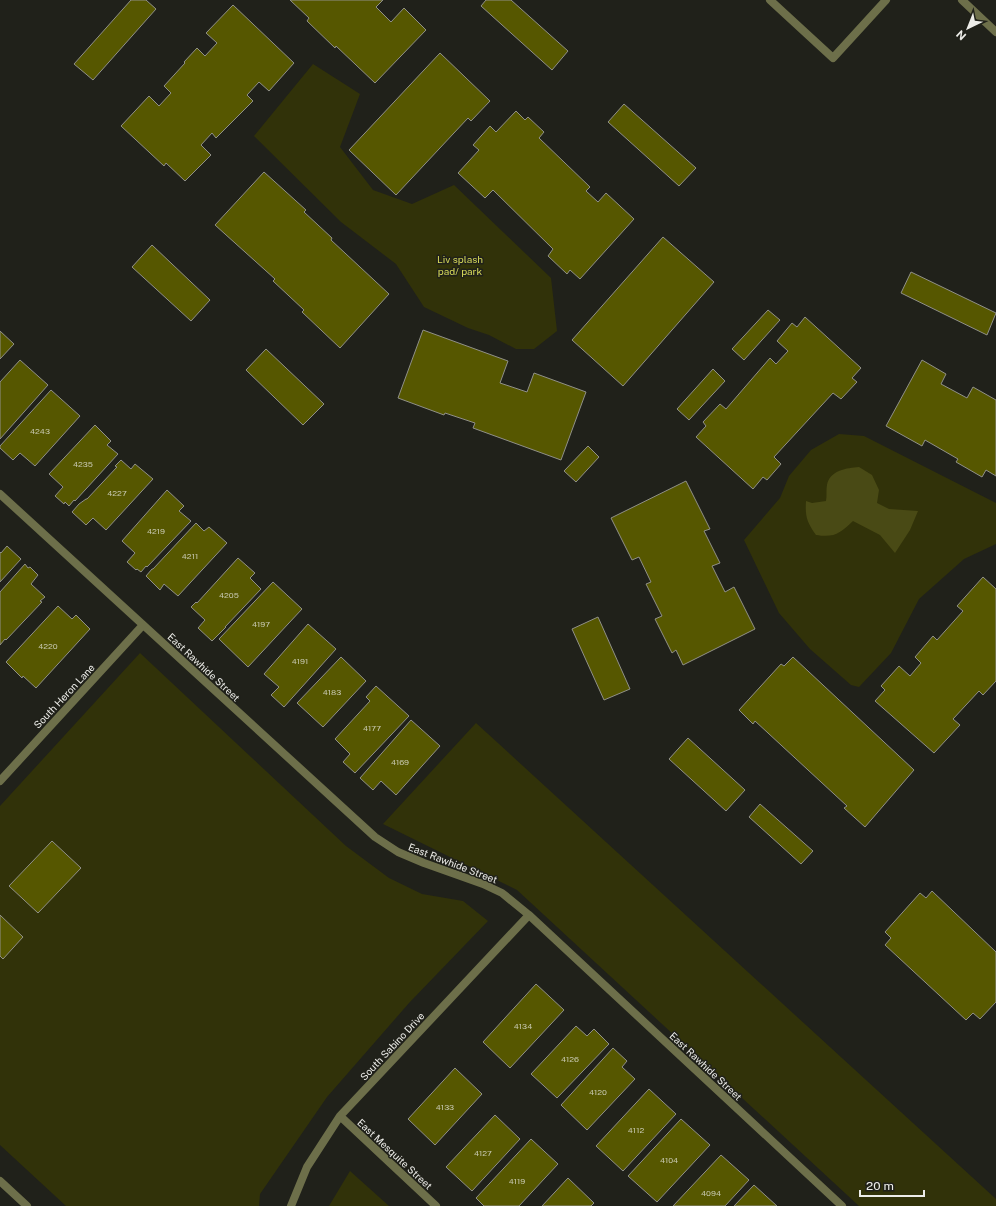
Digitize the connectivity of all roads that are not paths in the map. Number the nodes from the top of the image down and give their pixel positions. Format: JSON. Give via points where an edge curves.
{"nodes":[{"id":1,"x":770,"y":0,"type":"edge"},
{"id":2,"x":886,"y":0,"type":"edge"},
{"id":3,"x":962,"y":0,"type":"edge"},
{"id":4,"x":996,"y":32,"type":"edge"},
{"id":5,"x":0,"y":494,"type":"edge"},
{"id":6,"x":143,"y":625,"type":"junction"},
{"id":7,"x":0,"y":781,"type":"edge"},
{"id":8,"x":529,"y":915,"type":"junction"},
{"id":9,"x":340,"y":1116,"type":"junction"},
{"id":10,"x":0,"y":1181,"type":"edge"},
{"id":11,"x":27,"y":1206,"type":"edge"},
{"id":12,"x":291,"y":1206,"type":"edge"},
{"id":13,"x":436,"y":1206,"type":"edge"},
{"id":14,"x":842,"y":1206,"type":"edge"}],
"edges":[{"from":1,"to":2,"type":"street","via":[[833,58]]},
{"from":3,"to":4,"type":"street"},
{"from":5,"to":6,"type":"street","name":"East Rawhide Street"},
{"from":6,"to":7,"type":"street","name":"South Heron Lane"},
{"from":6,"to":8,"type":"street","name":"East Rawhide Street","via":[[375,837],[398,852],[424,864],[502,893]]},
{"from":8,"to":9,"type":"street","name":"South Sabino Drive"},
{"from":8,"to":14,"type":"street","name":"East Rawhide Street"},
{"from":9,"to":12,"type":"street","name":"South Sabino Drive","via":[[307,1167]]},
{"from":9,"to":13,"type":"street","name":"East Mesquite Street"},
{"from":10,"to":11,"type":"street"}]}
